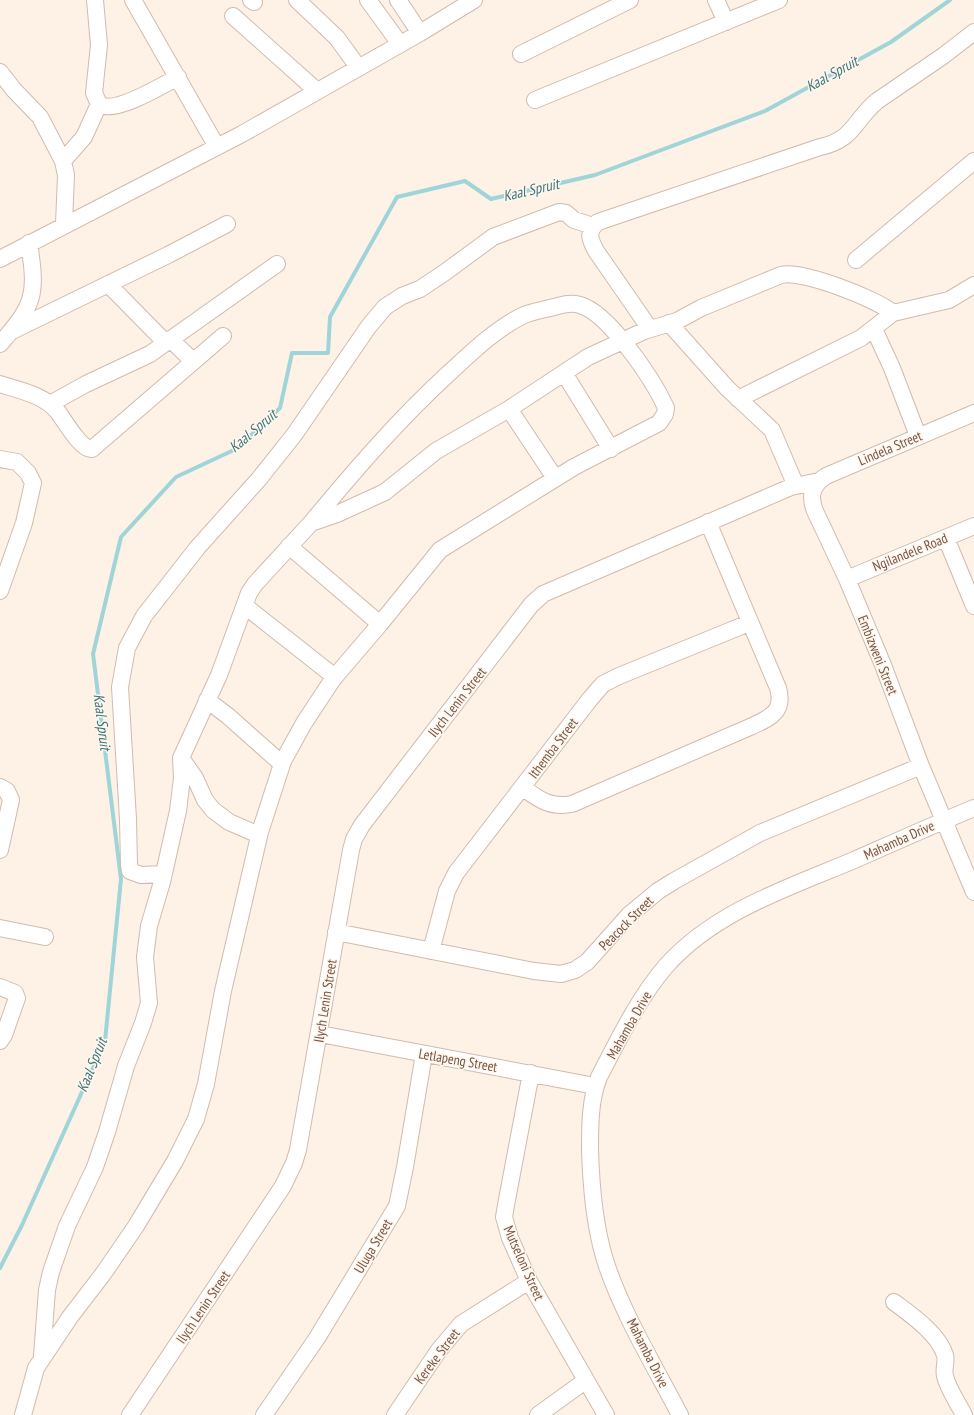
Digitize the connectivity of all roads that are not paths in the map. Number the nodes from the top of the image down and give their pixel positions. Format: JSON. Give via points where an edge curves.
{"nodes":[{"id":1,"x":95,"y":0,"type":"edge"},
{"id":2,"x":133,"y":0,"type":"edge"},
{"id":3,"x":298,"y":0,"type":"edge"},
{"id":4,"x":368,"y":0,"type":"edge"},
{"id":5,"x":398,"y":0,"type":"edge"},
{"id":6,"x":474,"y":0,"type":"edge"},
{"id":7,"x":630,"y":0,"type":"edge"},
{"id":8,"x":716,"y":0,"type":"edge"},
{"id":9,"x":779,"y":0,"type":"edge"},
{"id":10,"x":233,"y":16,"type":"dead end"},
{"id":11,"x":726,"y":22,"type":"junction"},
{"id":12,"x":974,"y":32,"type":"edge"},
{"id":13,"x":420,"y":33,"type":"junction"},
{"id":14,"x":400,"y":44,"type":"junction"},
{"id":15,"x":521,"y":54,"type":"dead end"},
{"id":16,"x":358,"y":67,"type":"junction"},
{"id":17,"x":1,"y":76,"type":"edge"},
{"id":18,"x":178,"y":77,"type":"junction"},
{"id":19,"x":316,"y":91,"type":"junction"},
{"id":20,"x":535,"y":100,"type":"dead end"},
{"id":21,"x":99,"y":104,"type":"junction"},
{"id":22,"x":217,"y":146,"type":"junction"},
{"id":23,"x":63,"y":161,"type":"junction"},
{"id":24,"x":974,"y":161,"type":"edge"},
{"id":25,"x":64,"y":224,"type":"junction"},
{"id":26,"x":226,"y":224,"type":"dead end"},
{"id":27,"x":593,"y":226,"type":"junction"},
{"id":28,"x":29,"y":243,"type":"junction"},
{"id":29,"x":0,"y":259,"type":"edge"},
{"id":30,"x":856,"y":260,"type":"dead end"},
{"id":31,"x":277,"y":264,"type":"dead end"},
{"id":32,"x":108,"y":284,"type":"junction"},
{"id":33,"x":974,"y":285,"type":"edge"},
{"id":34,"x":892,"y":313,"type":"junction"},
{"id":35,"x":668,"y":323,"type":"junction"},
{"id":36,"x":650,"y":329,"type":"junction"},
{"id":37,"x":874,"y":329,"type":"junction"},
{"id":38,"x":12,"y":331,"type":"junction"},
{"id":39,"x":223,"y":336,"type":"dead end"},
{"id":40,"x":623,"y":340,"type":"junction"},
{"id":41,"x":168,"y":341,"type":"junction"},
{"id":42,"x":0,"y":344,"type":"edge"},
{"id":43,"x":193,"y":361,"type":"junction"},
{"id":44,"x":564,"y":373,"type":"junction"},
{"id":45,"x":0,"y":384,"type":"edge"},
{"id":46,"x":738,"y":399,"type":"junction"},
{"id":47,"x":50,"y":404,"type":"junction"},
{"id":48,"x":509,"y":410,"type":"junction"},
{"id":49,"x":974,"y":413,"type":"edge"},
{"id":50,"x":918,"y":436,"type":"junction"},
{"id":51,"x":611,"y":449,"type":"junction"},
{"id":52,"x":0,"y":459,"type":"edge"},
{"id":53,"x":555,"y":478,"type":"junction"},
{"id":54,"x":796,"y":486,"type":"junction"},
{"id":55,"x":816,"y":486,"type":"junction"},
{"id":56,"x":708,"y":522,"type":"junction"},
{"id":57,"x":311,"y":523,"type":"junction"},
{"id":58,"x":974,"y":526,"type":"edge"},
{"id":59,"x":946,"y":538,"type":"junction"},
{"id":60,"x":289,"y":546,"type":"junction"},
{"id":61,"x":847,"y":579,"type":"junction"},
{"id":62,"x":0,"y":591,"type":"edge"},
{"id":63,"x":245,"y":606,"type":"junction"},
{"id":64,"x":974,"y":606,"type":"edge"},
{"id":65,"x":749,"y":622,"type":"junction"},
{"id":66,"x":380,"y":624,"type":"junction"},
{"id":67,"x":334,"y":677,"type":"junction"},
{"id":68,"x":207,"y":700,"type":"junction"},
{"id":69,"x":181,"y":758,"type":"junction"},
{"id":70,"x":282,"y":764,"type":"junction"},
{"id":71,"x":921,"y":766,"type":"junction"},
{"id":72,"x":0,"y":787,"type":"edge"},
{"id":73,"x":523,"y":788,"type":"junction"},
{"id":74,"x":974,"y":808,"type":"edge"},
{"id":75,"x":945,"y":820,"type":"junction"},
{"id":76,"x":259,"y":835,"type":"junction"},
{"id":77,"x":0,"y":850,"type":"edge"},
{"id":78,"x":164,"y":874,"type":"junction"},
{"id":79,"x":971,"y":875,"type":"edge"},
{"id":80,"x":974,"y":892,"type":"edge"},
{"id":81,"x":0,"y":928,"type":"edge"},
{"id":82,"x":336,"y":932,"type":"junction"},
{"id":83,"x":45,"y":937,"type":"dead end"},
{"id":84,"x":431,"y":950,"type":"junction"},
{"id":85,"x":0,"y":987,"type":"edge"},
{"id":86,"x":320,"y":1034,"type":"junction"},
{"id":87,"x":0,"y":1041,"type":"edge"},
{"id":88,"x":424,"y":1054,"type":"junction"},
{"id":89,"x":531,"y":1073,"type":"junction"},
{"id":90,"x":595,"y":1086,"type":"junction"},
{"id":91,"x":529,"y":1281,"type":"junction"},
{"id":92,"x":894,"y":1302,"type":"dead end"},
{"id":93,"x":42,"y":1357,"type":"junction"},
{"id":94,"x":585,"y":1381,"type":"junction"},
{"id":95,"x":22,"y":1415,"type":"edge"},
{"id":96,"x":130,"y":1415,"type":"edge"},
{"id":97,"x":264,"y":1415,"type":"edge"},
{"id":98,"x":395,"y":1415,"type":"edge"},
{"id":99,"x":538,"y":1415,"type":"edge"},
{"id":100,"x":606,"y":1415,"type":"edge"},
{"id":101,"x":680,"y":1415,"type":"edge"},
{"id":102,"x":964,"y":1415,"type":"edge"}],
"edges":[{"from":1,"to":21,"type":"street","via":[[99,46],[94,93]]},
{"from":2,"to":18,"type":"street"},
{"from":3,"to":16,"type":"street","via":[[337,38]]},
{"from":4,"to":14,"type":"street"},
{"from":5,"to":13,"type":"street"},
{"from":6,"to":13,"type":"street"},
{"from":7,"to":15,"type":"street"},
{"from":8,"to":11,"type":"street"},
{"from":9,"to":11,"type":"street"},
{"from":10,"to":19,"type":"street"},
{"from":11,"to":20,"type":"street"},
{"from":12,"to":27,"type":"street","via":[[878,101],[848,134],[834,144],[598,222]]},
{"from":13,"to":14,"type":"street"},
{"from":14,"to":16,"type":"street"},
{"from":16,"to":19,"type":"street"},
{"from":17,"to":23,"type":"street","via":[[42,120]]},
{"from":18,"to":21,"type":"street","via":[[118,105],[107,107]]},
{"from":18,"to":22,"type":"street"},
{"from":19,"to":22,"type":"street"},
{"from":21,"to":23,"type":"street","via":[[84,137]]},
{"from":22,"to":25,"type":"street"},
{"from":23,"to":25,"type":"street","via":[[66,175]]},
{"from":24,"to":30,"type":"street"},
{"from":25,"to":28,"type":"street"},
{"from":26,"to":32,"type":"street"},
{"from":27,"to":36,"type":"street","via":[[590,238],[596,251]]},
{"from":27,"to":78,"type":"street","via":[[559,212],[513,229],[484,242],[420,289],[402,296],[385,307],[368,326],[284,448],[198,547],[144,616],[127,648],[120,687],[128,819],[128,865],[130,871],[136,875]]},
{"from":28,"to":29,"type":"street"},
{"from":28,"to":38,"type":"street","via":[[33,294],[29,306]]},
{"from":31,"to":41,"type":"street"},
{"from":32,"to":38,"type":"street"},
{"from":32,"to":41,"type":"street"},
{"from":33,"to":34,"type":"street","via":[[949,300]]},
{"from":34,"to":35,"type":"street","via":[[860,295],[808,276],[790,273],[781,274]]},
{"from":34,"to":37,"type":"street"},
{"from":35,"to":36,"type":"street"},
{"from":35,"to":46,"type":"street"},
{"from":36,"to":40,"type":"street"},
{"from":37,"to":46,"type":"street","via":[[803,368]]},
{"from":37,"to":50,"type":"street"},
{"from":38,"to":42,"type":"street"},
{"from":39,"to":43,"type":"street"},
{"from":40,"to":44,"type":"street"},
{"from":40,"to":51,"type":"street","via":[[664,403],[666,411],[659,422]]},
{"from":40,"to":57,"type":"street","via":[[592,311],[577,304],[531,313],[512,322],[473,351],[412,408]]},
{"from":41,"to":43,"type":"street"},
{"from":41,"to":47,"type":"street","via":[[140,359]]},
{"from":43,"to":47,"type":"street","via":[[92,449],[80,443]]},
{"from":44,"to":48,"type":"street"},
{"from":44,"to":51,"type":"street"},
{"from":45,"to":47,"type":"street","via":[[38,397]]},
{"from":46,"to":54,"type":"street","via":[[772,430]]},
{"from":48,"to":53,"type":"street"},
{"from":48,"to":57,"type":"street","via":[[436,451],[385,492],[348,510]]},
{"from":49,"to":50,"type":"street","name":"Lindela Street"},
{"from":50,"to":55,"type":"street","name":"Lindela Street","via":[[835,471]]},
{"from":51,"to":53,"type":"street"},
{"from":52,"to":62,"type":"street","via":[[17,462],[28,473],[33,483],[20,537]]},
{"from":53,"to":66,"type":"street","via":[[440,550]]},
{"from":54,"to":55,"type":"street","name":"Lindela Street"},
{"from":54,"to":56,"type":"street","name":"Ilych Lenin Street"},
{"from":55,"to":61,"type":"street","name":"Embizweni Street","via":[[811,499]]},
{"from":56,"to":65,"type":"street"},
{"from":56,"to":82,"type":"street","name":"Ilych Lenin Street","via":[[550,590],[531,605],[357,832],[351,850]]},
{"from":57,"to":60,"type":"street"},
{"from":58,"to":59,"type":"street","name":"Ngilandele Road"},
{"from":59,"to":61,"type":"street","name":"Ngilandele Road"},
{"from":59,"to":64,"type":"street"},
{"from":60,"to":63,"type":"street","via":[[255,584]]},
{"from":60,"to":66,"type":"street"},
{"from":61,"to":71,"type":"street","name":"Embizweni Street"},
{"from":63,"to":67,"type":"street"},
{"from":63,"to":68,"type":"street"},
{"from":65,"to":73,"type":"street","name":"Ithemba Street","via":[[607,682],[583,707]]},
{"from":65,"to":73,"type":"street","via":[[779,693],[779,705],[772,716],[572,804],[549,804]]},
{"from":66,"to":67,"type":"street"},
{"from":67,"to":70,"type":"street","via":[[304,723]]},
{"from":68,"to":69,"type":"street"},
{"from":68,"to":70,"type":"street"},
{"from":69,"to":76,"type":"street","via":[[213,810],[229,822]]},
{"from":69,"to":78,"type":"street","via":[[182,778],[178,811]]},
{"from":70,"to":76,"type":"street"},
{"from":71,"to":75,"type":"street","name":"Embizweni Street"},
{"from":71,"to":84,"type":"street","name":"Peacock Street","via":[[760,833],[669,883],[629,915],[587,962],[574,970],[553,974]]},
{"from":72,"to":77,"type":"street","via":[[7,791],[10,800]]},
{"from":73,"to":84,"type":"street","name":"Ithemba Street","via":[[451,882]]},
{"from":74,"to":75,"type":"street","name":"Mahamba Drive"},
{"from":75,"to":79,"type":"street","name":"Embizweni Street"},
{"from":75,"to":90,"type":"street","name":"Mahamba Drive","via":[[746,907],[699,936],[671,962],[646,991]]},
{"from":76,"to":93,"type":"street","via":[[226,977],[206,1084],[196,1119],[175,1161],[136,1226]]},
{"from":78,"to":93,"type":"street","via":[[150,918],[146,942],[149,1003],[128,1060],[95,1168],[67,1226],[51,1272],[47,1290]]},
{"from":79,"to":80,"type":"street","name":"Embizweni Street"},
{"from":81,"to":83,"type":"street"},
{"from":82,"to":84,"type":"street","name":"Peacock Street"},
{"from":82,"to":86,"type":"street","name":"Ilych Lenin Street"},
{"from":85,"to":87,"type":"street","via":[[15,993],[17,998]]},
{"from":86,"to":88,"type":"street","name":"Letlapeng Street"},
{"from":86,"to":96,"type":"street","name":"Ilych Lenin Street","via":[[298,1150],[288,1178]]},
{"from":88,"to":89,"type":"street","name":"Letlapeng Street"},
{"from":88,"to":97,"type":"street","name":"Uluga Street","via":[[406,1167],[397,1206],[328,1321]]},
{"from":89,"to":90,"type":"street","name":"Letlapeng Street"},
{"from":89,"to":91,"type":"street","name":"Mutseloni Street","via":[[504,1216],[510,1238]]},
{"from":90,"to":101,"type":"street","name":"Mahamba Drive","via":[[590,1136],[590,1172],[605,1261],[622,1302]]},
{"from":91,"to":94,"type":"street","name":"Mutseloni Street"},
{"from":91,"to":98,"type":"street","name":"Kereke Street","via":[[461,1324],[439,1350]]},
{"from":92,"to":102,"type":"street","via":[[919,1321],[942,1349],[946,1359],[946,1380]]},
{"from":93,"to":95,"type":"street","via":[[34,1372]]},
{"from":94,"to":99,"type":"street"},
{"from":94,"to":100,"type":"street","name":"Mutseloni Street"}]}
